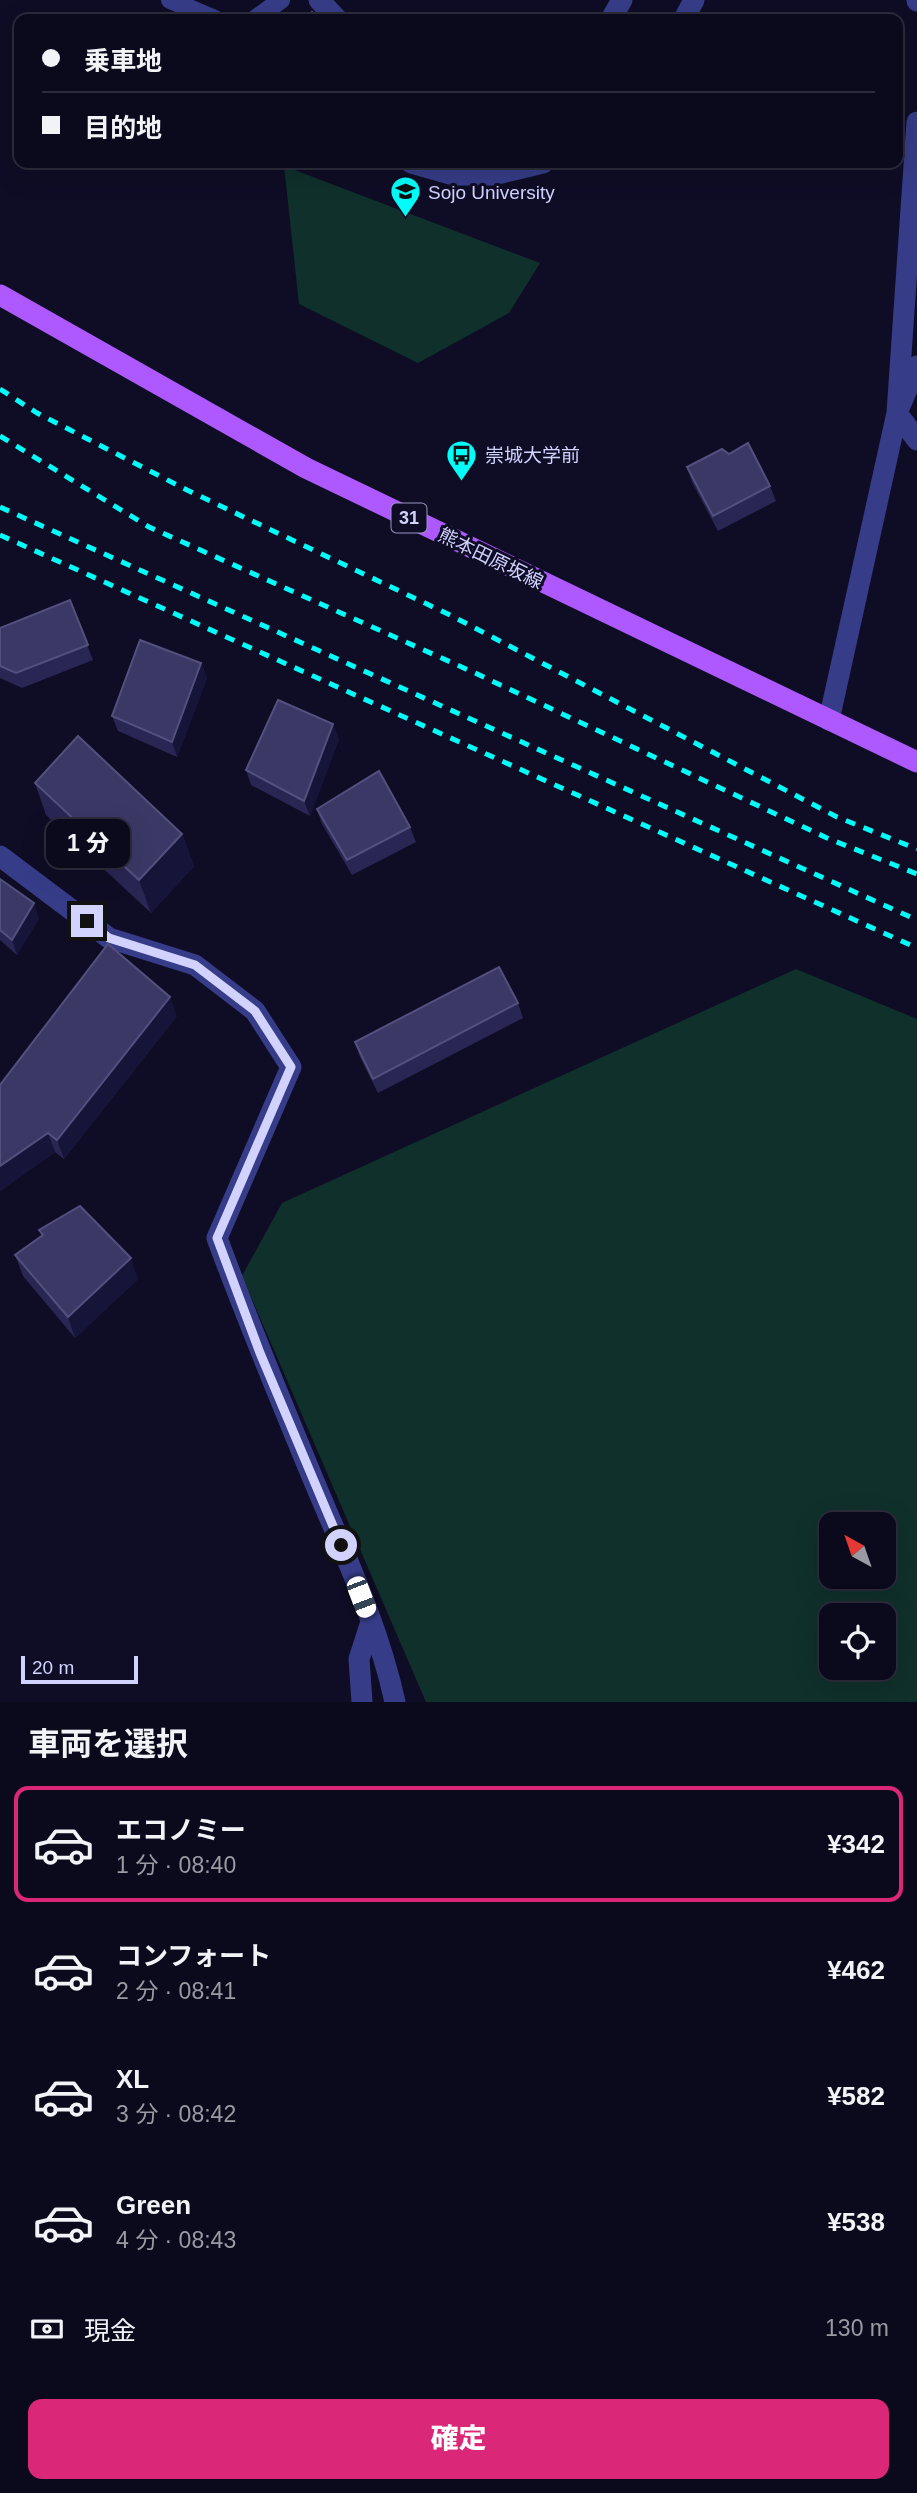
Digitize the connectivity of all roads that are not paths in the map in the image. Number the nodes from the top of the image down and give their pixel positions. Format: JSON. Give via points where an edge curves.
{"nodes":[{"id":1,"x":170,"y":0,"type":"edge"},
{"id":2,"x":281,"y":0,"type":"edge"},
{"id":3,"x":319,"y":0,"type":"edge"},
{"id":4,"x":203,"y":14,"type":"edge"},
{"id":5,"x":263,"y":14,"type":"edge"},
{"id":6,"x":332,"y":14,"type":"edge"},
{"id":7,"x":917,"y":122,"type":"edge"},
{"id":8,"x":428,"y":168,"type":"edge"},
{"id":9,"x":522,"y":168,"type":"edge"},
{"id":10,"x":0,"y":295,"type":"edge"},
{"id":11,"x":917,"y":366,"type":"edge"},
{"id":12,"x":897,"y":413,"type":"junction"},
{"id":13,"x":917,"y":440,"type":"edge"},
{"id":14,"x":829,"y":720,"type":"junction"},
{"id":15,"x":917,"y":762,"type":"edge"},
{"id":16,"x":0,"y":856,"type":"edge"},
{"id":17,"x":371,"y":1622,"type":"junction"},
{"id":18,"x":362,"y":1702,"type":"edge"},
{"id":19,"x":395,"y":1702,"type":"edge"}],
"edges":[{"from":1,"to":4,"type":"lane"},
{"from":2,"to":5,"type":"lane"},
{"from":3,"to":6,"type":"street"},
{"from":7,"to":12,"type":"street"},
{"from":8,"to":9,"type":"street","via":[[453,175],[493,175]]},
{"from":10,"to":14,"type":"main road","name":"熊本田原坂線","number":"31","via":[[306,468]]},
{"from":11,"to":12,"type":"street"},
{"from":12,"to":13,"type":"street"},
{"from":12,"to":14,"type":"street"},
{"from":14,"to":15,"type":"main road","name":"熊本田原坂線","number":"31"},
{"from":16,"to":17,"type":"street","via":[[109,938],[195,965],[255,1011],[291,1067],[217,1238]]},
{"from":17,"to":18,"type":"street","via":[[359,1659]]},
{"from":17,"to":19,"type":"street","via":[[387,1662]]}]}
